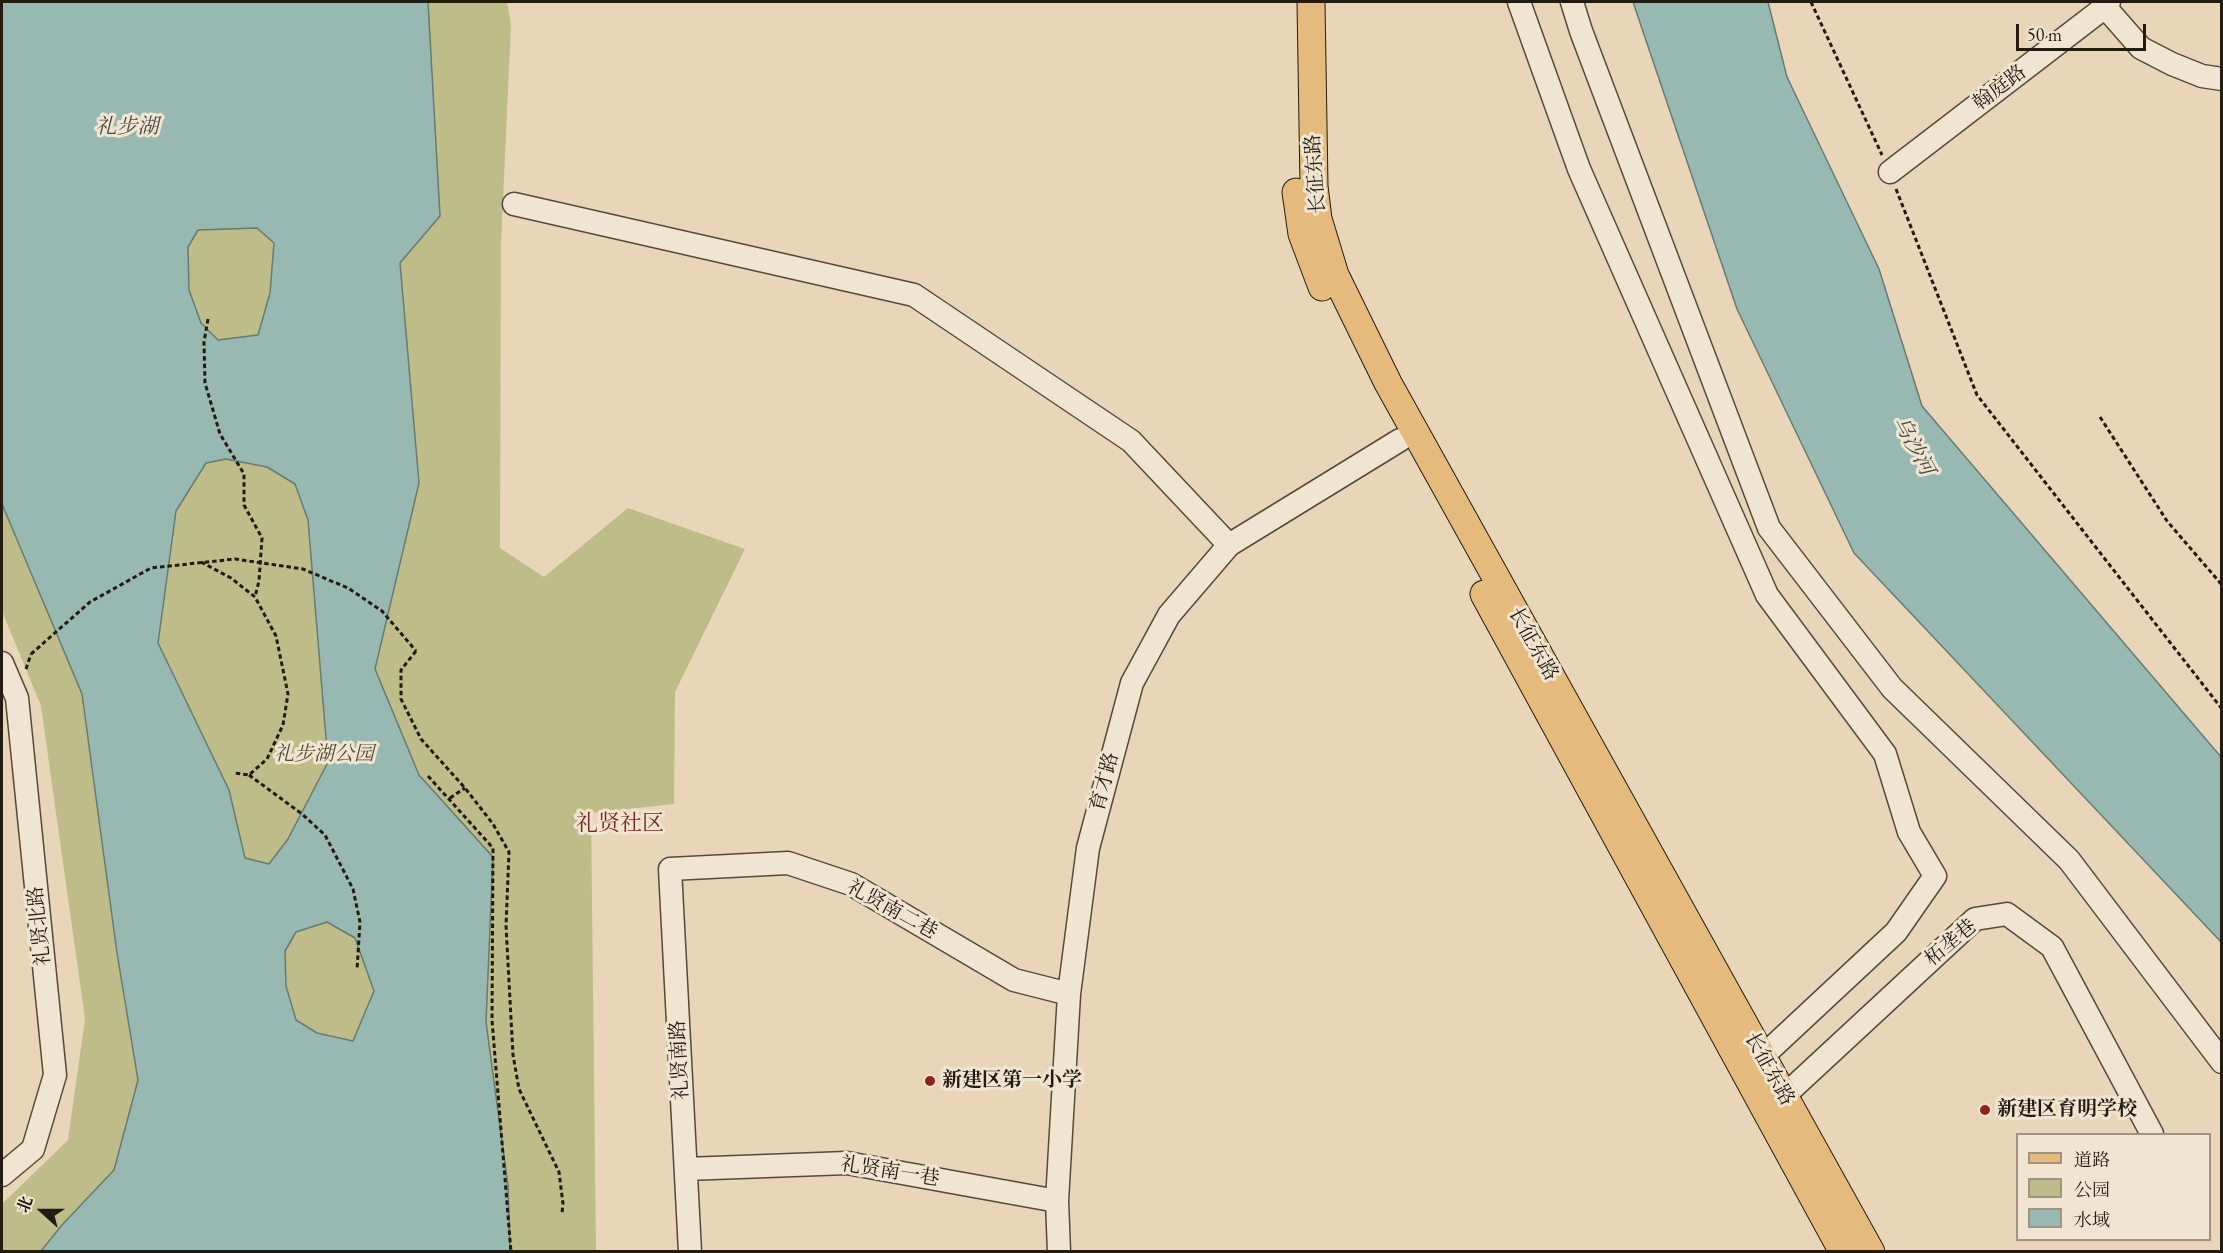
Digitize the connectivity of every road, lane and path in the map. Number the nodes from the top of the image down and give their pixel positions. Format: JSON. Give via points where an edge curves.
{"nodes":[{"id":1,"x":1293,"y":2,"type":"edge"},
{"id":2,"x":1311,"y":2,"type":"edge"},
{"id":3,"x":1519,"y":2,"type":"edge"},
{"id":4,"x":1572,"y":2,"type":"edge"},
{"id":5,"x":1812,"y":2,"type":"edge"},
{"id":6,"x":2107,"y":4,"type":"edge"},
{"id":7,"x":2222,"y":79,"type":"edge"},
{"id":8,"x":1890,"y":172,"type":"junction"},
{"id":9,"x":514,"y":204,"type":"dead end"},
{"id":10,"x":208,"y":319,"type":"dead end"},
{"id":11,"x":2100,"y":417,"type":"dead end"},
{"id":12,"x":1400,"y":440,"type":"junction"},
{"id":13,"x":1229,"y":545,"type":"junction"},
{"id":14,"x":201,"y":562,"type":"junction"},
{"id":15,"x":2222,"y":585,"type":"edge"},
{"id":16,"x":255,"y":597,"type":"junction"},
{"id":17,"x":31,"y":654,"type":"dead end"},
{"id":18,"x":2,"y":663,"type":"edge"},
{"id":19,"x":2222,"y":709,"type":"edge"},
{"id":20,"x":234,"y":773,"type":"dead end"},
{"id":21,"x":249,"y":775,"type":"junction"},
{"id":22,"x":428,"y":776,"type":"dead end"},
{"id":23,"x":465,"y":788,"type":"junction"},
{"id":24,"x":450,"y":798,"type":"junction"},
{"id":25,"x":670,"y":869,"type":"joint"},
{"id":26,"x":357,"y":970,"type":"dead end"},
{"id":27,"x":1069,"y":994,"type":"junction"},
{"id":28,"x":1763,"y":1056,"type":"junction"},
{"id":29,"x":2222,"y":1062,"type":"edge"},
{"id":30,"x":1785,"y":1096,"type":"junction"},
{"id":31,"x":2151,"y":1133,"type":"edge"},
{"id":32,"x":686,"y":1169,"type":"junction"},
{"id":33,"x":2,"y":1175,"type":"edge"},
{"id":34,"x":1057,"y":1201,"type":"junction"},
{"id":35,"x":562,"y":1213,"type":"dead end"},
{"id":36,"x":511,"y":1251,"type":"edge"},
{"id":37,"x":690,"y":1251,"type":"edge"},
{"id":38,"x":1059,"y":1251,"type":"edge"},
{"id":39,"x":1843,"y":1251,"type":"edge"},
{"id":40,"x":1871,"y":1251,"type":"edge"}],
"edges":[{"from":1,"to":12,"type":"main road","name":"长征东路","via":[[1296,190],[1302,234],[1318,279]]},
{"from":2,"to":28,"type":"main road","name":"长征东路","via":[[1314,186],[1318,219],[1335,275],[1388,383]]},
{"from":3,"to":28,"type":"street","via":[[1580,170],[1767,595],[1885,754],[1909,832],[1935,876],[1896,932]]},
{"from":4,"to":29,"type":"street","via":[[1769,528],[1892,688],[2069,860]]},
{"from":5,"to":8,"type":"path"},
{"from":6,"to":7,"type":"street","via":[[2141,48],[2202,76]]},
{"from":6,"to":8,"type":"street","name":"翰庭路"},
{"from":8,"to":19,"type":"path","via":[[1977,395]]},
{"from":9,"to":13,"type":"street","via":[[915,295],[1131,441]]},
{"from":10,"to":16,"type":"path","via":[[205,383],[220,434],[244,474],[244,505],[262,538]]},
{"from":11,"to":15,"type":"path","via":[[2167,521]]},
{"from":12,"to":13,"type":"street","name":"育才路"},
{"from":12,"to":39,"type":"main road","name":"长征东路"},
{"from":13,"to":27,"type":"street","name":"育才路","via":[[1169,615],[1132,683],[1088,848]]},
{"from":14,"to":16,"type":"path"},
{"from":14,"to":17,"type":"path","bridge":true,"via":[[151,568],[90,602]]},
{"from":14,"to":23,"type":"path","bridge":true,"via":[[235,559],[303,568],[348,588],[382,611],[416,651],[401,670],[401,699],[421,740]]},
{"from":16,"to":21,"type":"path","via":[[276,636],[288,694],[284,725],[267,759]]},
{"from":18,"to":33,"type":"street","name":"礼贤北路","via":[[17,698],[55,1075],[33,1149]]},
{"from":20,"to":21,"type":"path"},
{"from":21,"to":26,"type":"path","via":[[325,835],[353,889],[360,922]]},
{"from":22,"to":24,"type":"path"},
{"from":23,"to":24,"type":"path"},
{"from":23,"to":35,"type":"path","via":[[509,852],[506,926],[513,1055],[519,1089],[559,1172]]},
{"from":24,"to":36,"type":"path","via":[[493,848],[492,1020]]},
{"from":25,"to":27,"type":"street","name":"礼贤南二巷","via":[[788,863],[851,884],[1014,980]]},
{"from":25,"to":32,"type":"street","name":"礼贤南路"},
{"from":27,"to":34,"type":"street","name":"育才路"},
{"from":28,"to":30,"type":"main road","name":"长征东路"},
{"from":30,"to":31,"type":"street","name":"柘垄巷","via":[[1975,919],[2007,914],[2052,947]]},
{"from":30,"to":40,"type":"main road","name":"长征东路"},
{"from":32,"to":34,"type":"street","name":"礼贤南一巷","via":[[847,1163]]},
{"from":32,"to":37,"type":"street","name":"礼贤南路"},
{"from":34,"to":38,"type":"street","name":"育才路"}]}
